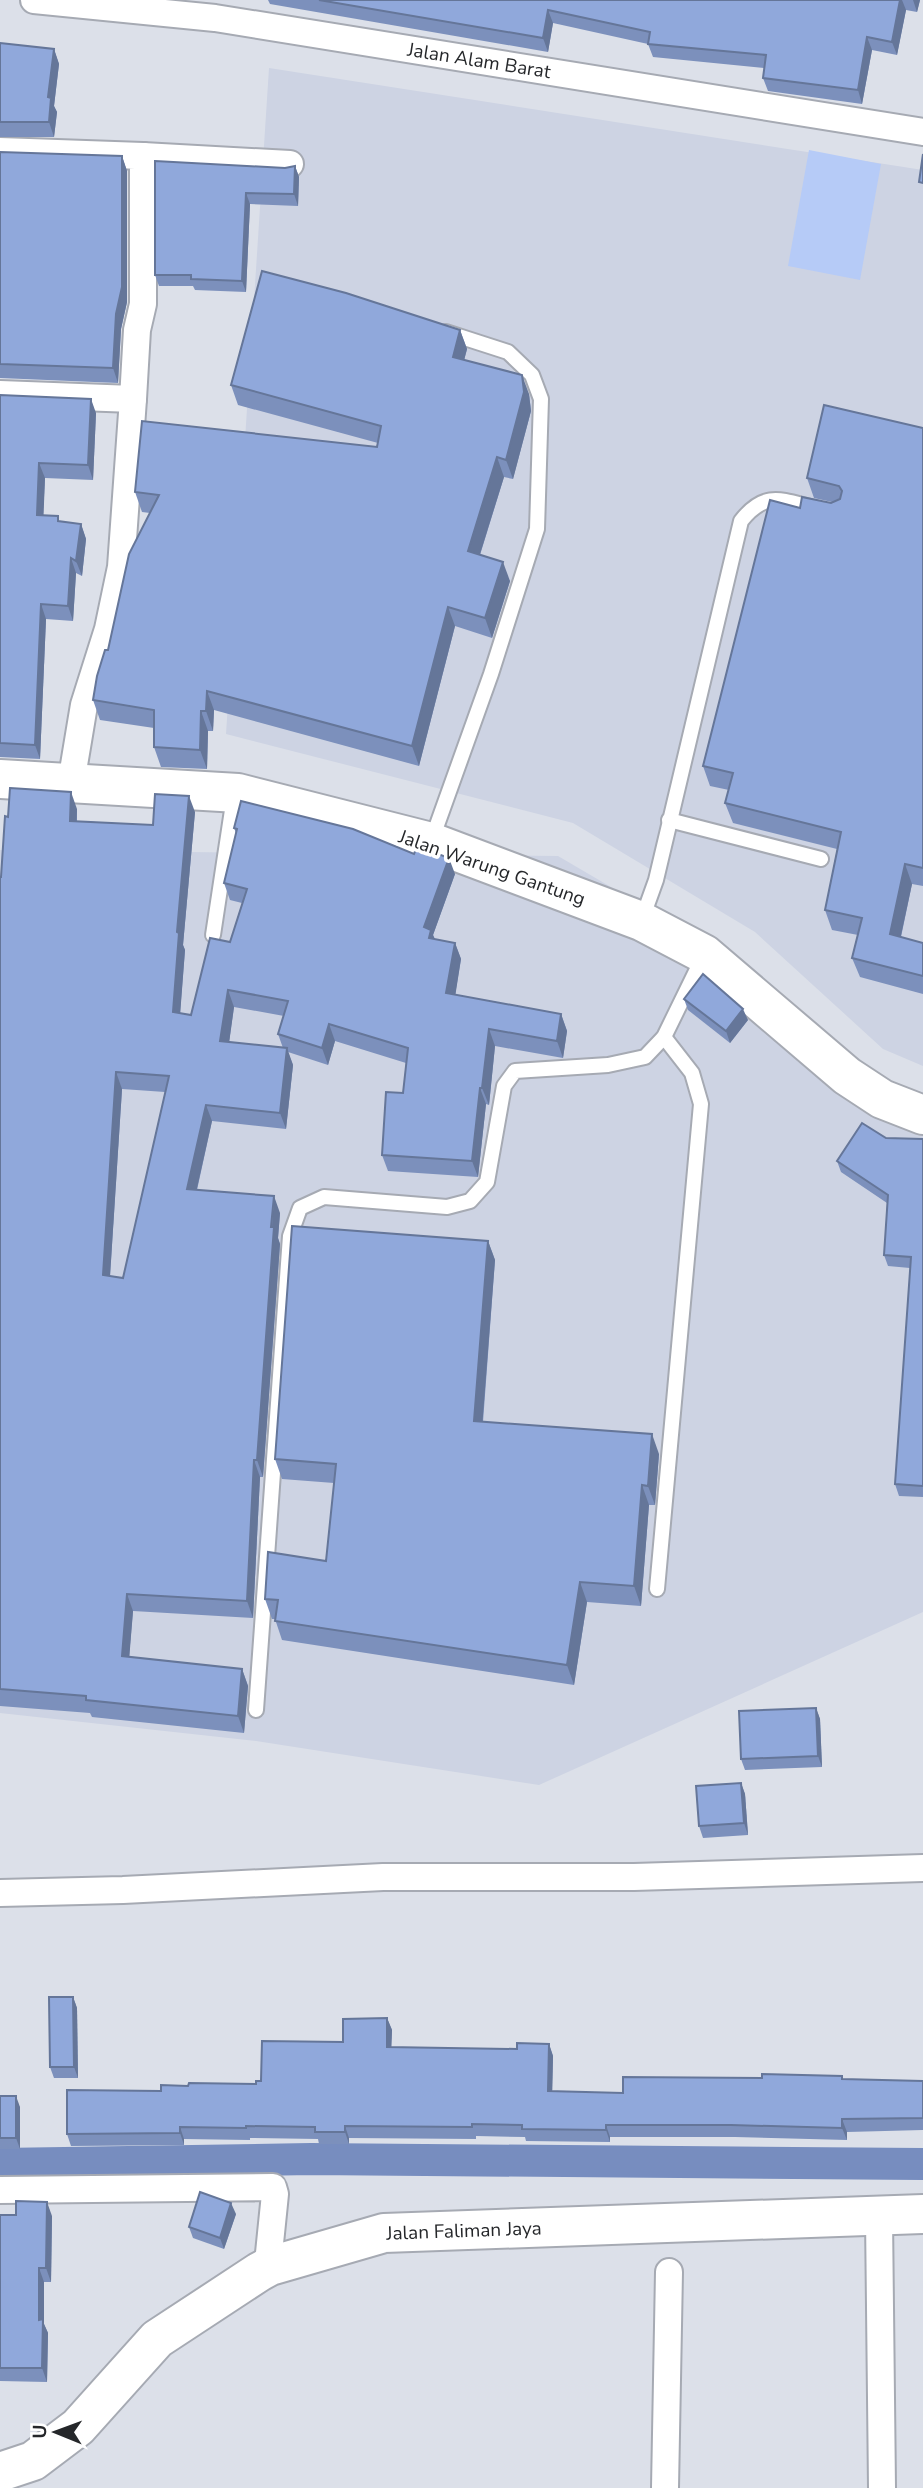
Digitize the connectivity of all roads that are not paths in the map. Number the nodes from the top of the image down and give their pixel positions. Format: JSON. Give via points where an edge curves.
{"nodes":[{"id":1,"x":34,"y":0,"type":"edge"},
{"id":2,"x":215,"y":9,"type":"edge"},
{"id":3,"x":922,"y":128,"type":"edge"},
{"id":4,"x":0,"y":151,"type":"edge"},
{"id":5,"x":143,"y":156,"type":"junction"},
{"id":6,"x":290,"y":164,"type":"edge"},
{"id":7,"x":432,"y":327,"type":"edge"},
{"id":8,"x":0,"y":394,"type":"edge"},
{"id":9,"x":133,"y":399,"type":"junction"},
{"id":10,"x":827,"y":510,"type":"edge"},
{"id":11,"x":0,"y":779,"type":"edge"},
{"id":12,"x":71,"y":783,"type":"junction"},
{"id":13,"x":238,"y":793,"type":"junction"},
{"id":14,"x":669,"y":820,"type":"junction"},
{"id":15,"x":431,"y":842,"type":"junction"},
{"id":16,"x":821,"y":859,"type":"dead end"},
{"id":17,"x":641,"y":921,"type":"junction"},
{"id":18,"x":213,"y":935,"type":"dead end"},
{"id":19,"x":704,"y":954,"type":"junction"},
{"id":20,"x":664,"y":1037,"type":"junction"},
{"id":21,"x":923,"y":1115,"type":"edge"},
{"id":22,"x":657,"y":1590,"type":"dead end"},
{"id":23,"x":256,"y":1710,"type":"dead end"},
{"id":24,"x":923,"y":1868,"type":"edge"},
{"id":25,"x":0,"y":1893,"type":"edge"},
{"id":26,"x":0,"y":2190,"type":"edge"},
{"id":27,"x":923,"y":2214,"type":"edge"},
{"id":28,"x":879,"y":2217,"type":"junction"},
{"id":29,"x":266,"y":2264,"type":"junction"},
{"id":30,"x":669,"y":2272,"type":"dead end"},
{"id":31,"x":0,"y":2472,"type":"edge"},
{"id":32,"x":665,"y":2488,"type":"edge"},
{"id":33,"x":882,"y":2488,"type":"edge"}],
"edges":[{"from":1,"to":2,"type":"street","name":"Jalan Alam Barat"},
{"from":2,"to":3,"type":"street","name":"Jalan Alam Barat"},
{"from":4,"to":5,"type":"street"},
{"from":5,"to":6,"type":"street"},
{"from":5,"to":9,"type":"street","via":[[143,304]]},
{"from":7,"to":15,"type":"lane","via":[[508,352],[532,375],[541,398],[537,529]]},
{"from":8,"to":9,"type":"street"},
{"from":9,"to":12,"type":"street","via":[[121,567],[84,705]]},
{"from":10,"to":14,"type":"lane","via":[[772,499],[754,505],[741,521]]},
{"from":11,"to":12,"type":"street","name":"Jalan Warung Gantung"},
{"from":12,"to":13,"type":"street","name":"Jalan Warung Gantung"},
{"from":13,"to":15,"type":"street","name":"Jalan Warung Gantung"},
{"from":13,"to":18,"type":"lane"},
{"from":14,"to":16,"type":"lane"},
{"from":14,"to":17,"type":"lane","via":[[656,880]]},
{"from":15,"to":17,"type":"street","name":"Jalan Warung Gantung"},
{"from":17,"to":19,"type":"street","name":"Jalan Warung Gantung"},
{"from":19,"to":20,"type":"lane"},
{"from":19,"to":21,"type":"street","name":"Jalan Warung Gantung","via":[[847,1076],[882,1099]]},
{"from":20,"to":22,"type":"lane","via":[[692,1073],[701,1104]]},
{"from":20,"to":23,"type":"lane","via":[[645,1057],[608,1065],[515,1071],[505,1086],[487,1182],[470,1201],[447,1207],[324,1197],[300,1208],[290,1236]]},
{"from":24,"to":25,"type":"street","via":[[634,1877],[383,1877]]},
{"from":26,"to":29,"type":"street","via":[[270,2187],[275,2194]]},
{"from":27,"to":28,"type":"street","name":"Jalan Faliman Jaya"},
{"from":28,"to":29,"type":"street","name":"Jalan Faliman Jaya","via":[[384,2233]]},
{"from":28,"to":33,"type":"street"},
{"from":29,"to":31,"type":"street","name":"Jalan Faliman Jaya","via":[[158,2339],[78,2427],[33,2461]]},
{"from":30,"to":32,"type":"street"}]}
